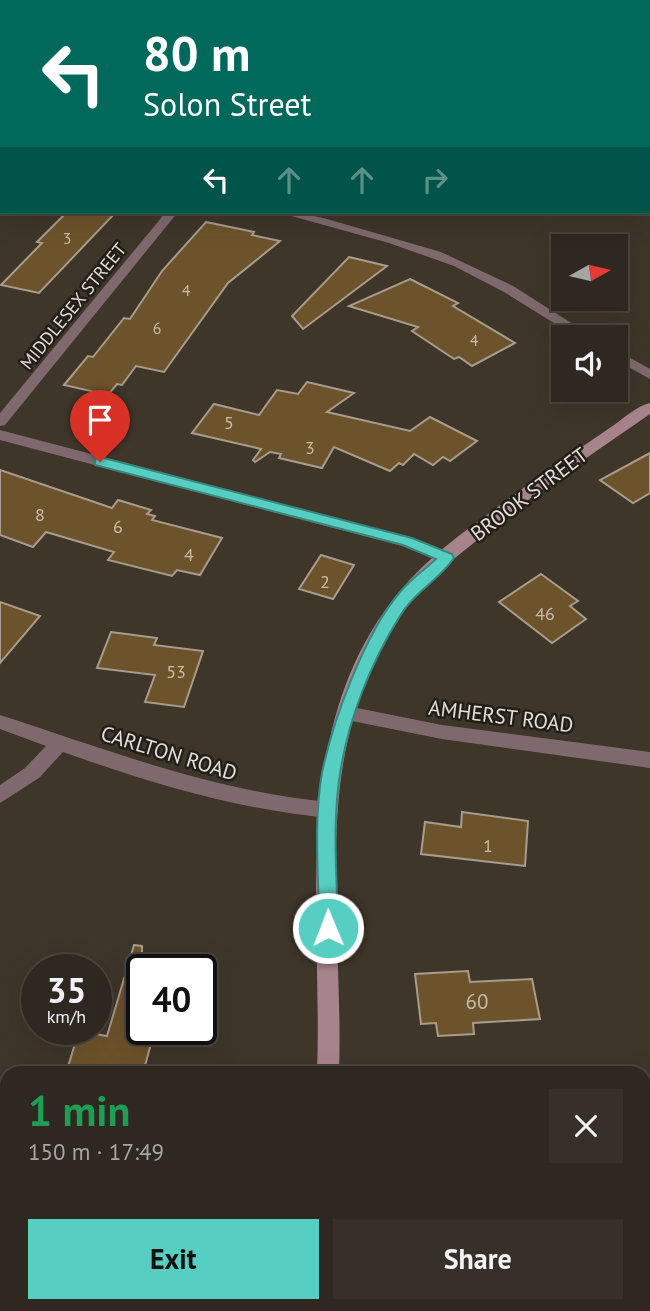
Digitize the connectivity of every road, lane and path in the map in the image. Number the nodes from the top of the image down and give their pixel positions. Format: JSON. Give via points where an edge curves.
{"nodes":[{"id":1,"x":170,"y":214,"type":"edge"},
{"id":2,"x":291,"y":214,"type":"edge"},
{"id":3,"x":567,"y":325,"type":"edge"},
{"id":4,"x":628,"y":361,"type":"edge"},
{"id":5,"x":650,"y":375,"type":"edge"},
{"id":6,"x":650,"y":407,"type":"edge"},
{"id":7,"x":0,"y":422,"type":"edge"},
{"id":8,"x":0,"y":435,"type":"edge"},
{"id":9,"x":447,"y":558,"type":"junction"},
{"id":10,"x":347,"y":713,"type":"junction"},
{"id":11,"x":0,"y":722,"type":"edge"},
{"id":12,"x":60,"y":743,"type":"junction"},
{"id":13,"x":650,"y":760,"type":"edge"},
{"id":14,"x":0,"y":794,"type":"edge"},
{"id":15,"x":328,"y":810,"type":"junction"},
{"id":16,"x":328,"y":1066,"type":"edge"}],
"edges":[{"from":1,"to":7,"type":"street","name":"MIDDLESEX STREET"},
{"from":2,"to":3,"type":"street","via":[[458,263]]},
{"from":4,"to":5,"type":"street"},
{"from":6,"to":9,"type":"street","name":"BROOK STREET","via":[[538,484]]},
{"from":8,"to":9,"type":"street","via":[[407,542]]},
{"from":9,"to":10,"type":"street","name":"BROOK STREET","via":[[406,594],[393,613]]},
{"from":10,"to":13,"type":"street","name":"AMHERST ROAD","via":[[413,727]]},
{"from":10,"to":15,"type":"street","name":"BROOK STREET","via":[[331,773]]},
{"from":11,"to":12,"type":"street","name":"CARLTON ROAD"},
{"from":12,"to":14,"type":"street","via":[[32,774]]},
{"from":12,"to":15,"type":"street","name":"CARLTON ROAD","via":[[220,794]]},
{"from":15,"to":16,"type":"street","name":"BROOK STREET"}]}
